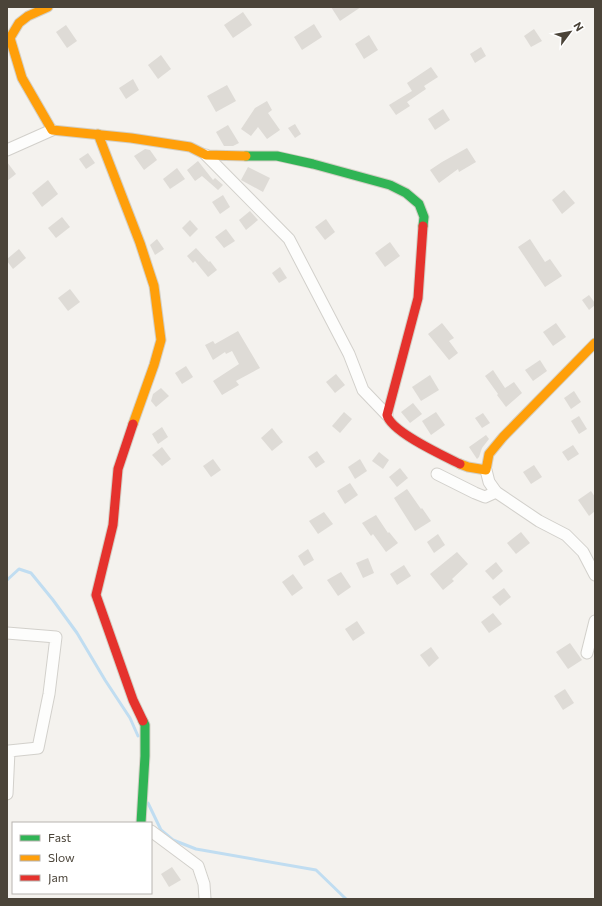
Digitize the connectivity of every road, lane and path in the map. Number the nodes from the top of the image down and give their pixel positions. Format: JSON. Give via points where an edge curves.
{"nodes":[{"id":1,"x":48,"y":7,"type":"edge"},
{"id":2,"x":9,"y":38,"type":"edge"},
{"id":3,"x":52,"y":130,"type":"junction"},
{"id":4,"x":98,"y":134,"type":"junction"},
{"id":5,"x":7,"y":150,"type":"edge"},
{"id":6,"x":206,"y":155,"type":"junction"},
{"id":7,"x":595,"y":343,"type":"edge"},
{"id":8,"x":388,"y":415,"type":"junction"},
{"id":9,"x":486,"y":470,"type":"junction"},
{"id":10,"x":437,"y":474,"type":"dead end"},
{"id":11,"x":496,"y":492,"type":"junction"},
{"id":12,"x":595,"y":575,"type":"edge"},
{"id":13,"x":595,"y":621,"type":"edge"},
{"id":14,"x":7,"y":633,"type":"edge"},
{"id":15,"x":587,"y":653,"type":"dead end"},
{"id":16,"x":7,"y":794,"type":"edge"},
{"id":17,"x":141,"y":822,"type":"edge"},
{"id":18,"x":152,"y":832,"type":"edge"},
{"id":19,"x":205,"y":899,"type":"edge"}],
"edges":[{"from":1,"to":2,"type":"street","via":[[19,23]]},
{"from":2,"to":3,"type":"street","via":[[22,78]]},
{"from":3,"to":4,"type":"street"},
{"from":3,"to":5,"type":"street"},
{"from":4,"to":6,"type":"street","via":[[190,147]]},
{"from":4,"to":17,"type":"street","via":[[154,286],[161,340],[118,469],[113,525],[96,595],[133,700],[145,725]]},
{"from":6,"to":8,"type":"street","via":[[289,239],[349,354],[363,390]]},
{"from":6,"to":8,"type":"street","via":[[277,156],[312,164],[390,185],[406,193],[419,204],[424,217],[418,298]]},
{"from":7,"to":9,"type":"street","via":[[503,437],[490,454]]},
{"from":8,"to":9,"type":"street","via":[[394,426],[409,437],[468,467]]},
{"from":9,"to":11,"type":"street","via":[[489,482]]},
{"from":10,"to":11,"type":"street","via":[[485,497]]},
{"from":11,"to":12,"type":"street","via":[[539,521],[566,535],[582,552]]},
{"from":13,"to":15,"type":"street"},
{"from":14,"to":16,"type":"street","via":[[56,637],[49,694],[38,748],[8,751]]},
{"from":18,"to":19,"type":"street","via":[[198,866],[204,884]]}]}
